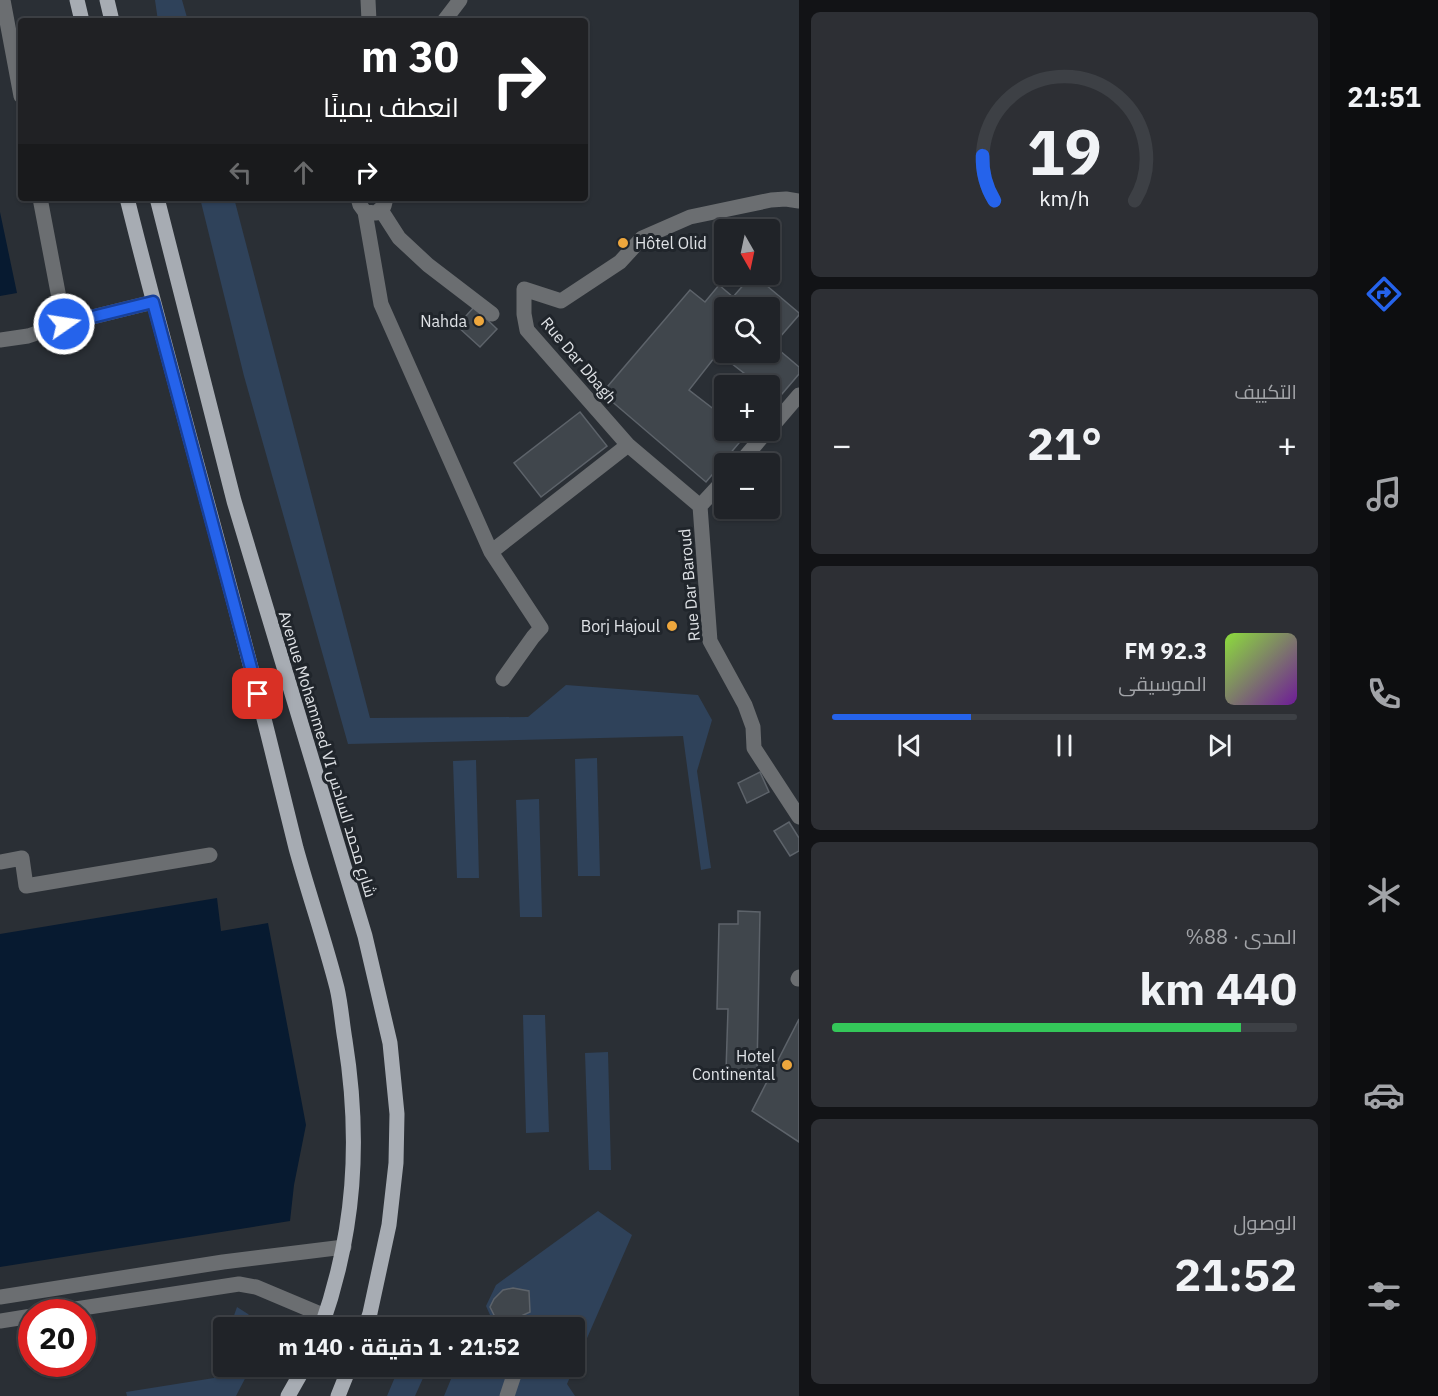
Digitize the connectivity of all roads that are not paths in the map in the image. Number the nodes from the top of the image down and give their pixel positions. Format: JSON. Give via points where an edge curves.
{"nodes":[{"id":1,"x":3,"y":0,"type":"edge"},
{"id":2,"x":77,"y":0,"type":"edge"},
{"id":3,"x":107,"y":0,"type":"edge"},
{"id":4,"x":368,"y":0,"type":"edge"},
{"id":5,"x":460,"y":0,"type":"edge"},
{"id":6,"x":81,"y":18,"type":"edge"},
{"id":7,"x":111,"y":18,"type":"edge"},
{"id":8,"x":369,"y":18,"type":"edge"},
{"id":9,"x":446,"y":18,"type":"edge"},
{"id":10,"x":18,"y":80,"type":"edge"},
{"id":11,"x":41,"y":201,"type":"edge"},
{"id":12,"x":128,"y":201,"type":"edge"},
{"id":13,"x":158,"y":201,"type":"edge"},
{"id":14,"x":799,"y":201,"type":"edge"},
{"id":15,"x":373,"y":204,"type":"edge"},
{"id":16,"x":153,"y":302,"type":"junction"},
{"id":17,"x":492,"y":314,"type":"dead end"},
{"id":18,"x":64,"y":324,"type":"junction"},
{"id":19,"x":0,"y":340,"type":"edge"},
{"id":20,"x":799,"y":395,"type":"edge"},
{"id":21,"x":780,"y":417,"type":"edge"},
{"id":22,"x":759,"y":441,"type":"edge"},
{"id":23,"x":628,"y":445,"type":"junction"},
{"id":24,"x":749,"y":453,"type":"edge"},
{"id":25,"x":714,"y":491,"type":"edge"},
{"id":26,"x":700,"y":506,"type":"junction"},
{"id":27,"x":491,"y":552,"type":"junction"},
{"id":28,"x":503,"y":679,"type":"dead end"},
{"id":29,"x":799,"y":817,"type":"edge"},
{"id":30,"x":210,"y":855,"type":"dead end"},
{"id":31,"x":0,"y":862,"type":"edge"},
{"id":32,"x":344,"y":1247,"type":"junction"},
{"id":33,"x":0,"y":1297,"type":"edge"},
{"id":34,"x":96,"y":1306,"type":"edge"},
{"id":35,"x":313,"y":1317,"type":"edge"},
{"id":36,"x":325,"y":1317,"type":"edge"},
{"id":37,"x":369,"y":1317,"type":"edge"},
{"id":38,"x":18,"y":1318,"type":"edge"},
{"id":39,"x":0,"y":1321,"type":"edge"},
{"id":40,"x":299,"y":1377,"type":"edge"},
{"id":41,"x":346,"y":1377,"type":"edge"},
{"id":42,"x":513,"y":1377,"type":"edge"},
{"id":43,"x":288,"y":1396,"type":"edge"},
{"id":44,"x":338,"y":1396,"type":"edge"},
{"id":45,"x":507,"y":1396,"type":"edge"}],
"edges":[{"from":1,"to":10,"type":"street"},
{"from":2,"to":6,"type":"main road"},
{"from":3,"to":7,"type":"main road"},
{"from":4,"to":8,"type":"street"},
{"from":5,"to":9,"type":"street"},
{"from":11,"to":18,"type":"street"},
{"from":12,"to":16,"type":"main road"},
{"from":13,"to":37,"type":"main road","name":"Avenue Mohammed VI شارع محمد السادس","via":[[234,501],[365,936],[390,1043],[397,1114],[396,1163],[389,1225]]},
{"from":14,"to":23,"type":"street","name":"Rue Dar Dbagh","via":[[771,200],[690,217],[642,238],[620,262],[561,301],[524,289],[527,330]]},
{"from":15,"to":17,"type":"street","via":[[399,238],[428,265]]},
{"from":15,"to":27,"type":"street","via":[[381,304]]},
{"from":16,"to":18,"type":"street"},
{"from":16,"to":32,"type":"main road","via":[[337,990],[354,1114],[352,1193]]},
{"from":18,"to":19,"type":"street"},
{"from":20,"to":21,"type":"street"},
{"from":22,"to":24,"type":"street"},
{"from":23,"to":26,"type":"street","name":"Rue Dar Dbagh"},
{"from":23,"to":27,"type":"street"},
{"from":25,"to":26,"type":"street"},
{"from":26,"to":29,"type":"street","name":"Rue Dar Baroud","via":[[710,641],[745,705],[753,727],[754,748]]},
{"from":27,"to":28,"type":"street","via":[[542,628]]},
{"from":30,"to":31,"type":"street","via":[[26,886],[22,858]]},
{"from":32,"to":33,"type":"street"},
{"from":32,"to":36,"type":"main road"},
{"from":34,"to":35,"type":"street","via":[[239,1284],[255,1287]]},
{"from":38,"to":39,"type":"street"},
{"from":40,"to":43,"type":"main road"},
{"from":41,"to":44,"type":"main road"},
{"from":42,"to":45,"type":"street"}]}
